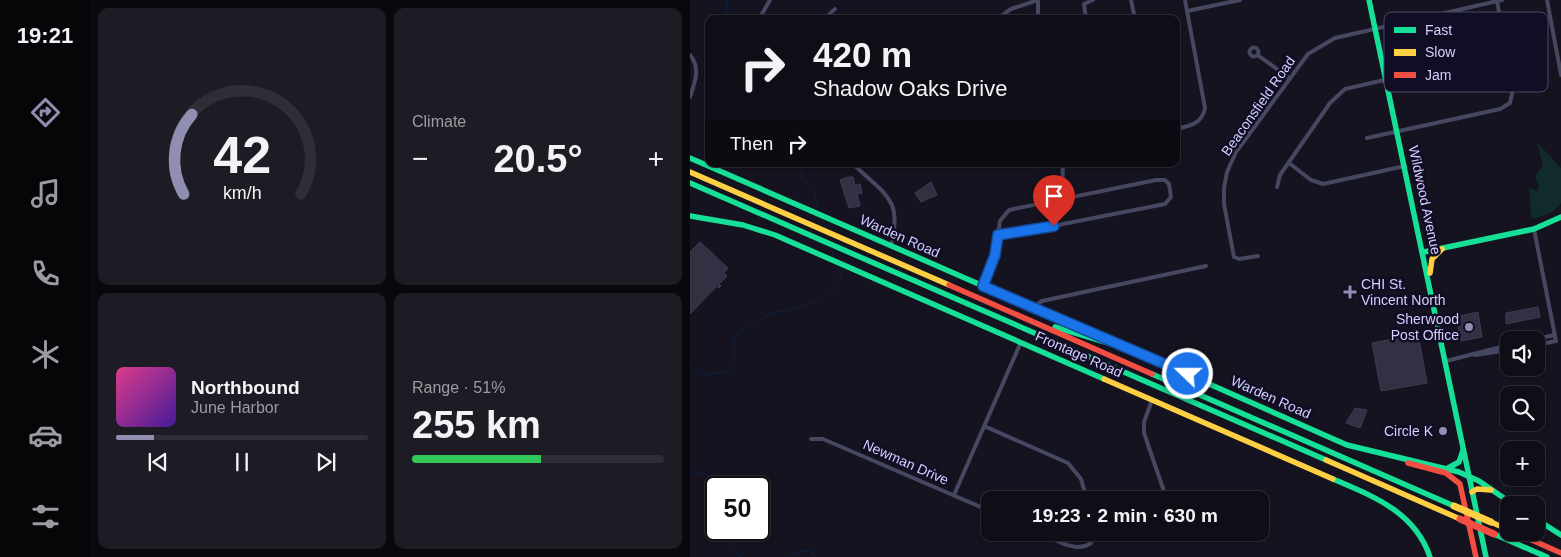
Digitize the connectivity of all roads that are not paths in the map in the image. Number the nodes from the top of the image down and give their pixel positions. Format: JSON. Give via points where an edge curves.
{"nodes":[{"id":1,"x":770,"y":0,"type":"edge"},
{"id":2,"x":1038,"y":0,"type":"edge"},
{"id":3,"x":1093,"y":0,"type":"edge"},
{"id":4,"x":1131,"y":0,"type":"edge"},
{"id":5,"x":1185,"y":0,"type":"edge"},
{"id":6,"x":1240,"y":0,"type":"edge"},
{"id":7,"x":1369,"y":0,"type":"edge"},
{"id":8,"x":1502,"y":0,"type":"edge"},
{"id":9,"x":1547,"y":0,"type":"edge"},
{"id":10,"x":1496,"y":2,"type":"junction"},
{"id":11,"x":835,"y":9,"type":"dead end"},
{"id":12,"x":1187,"y":11,"type":"junction"},
{"id":13,"x":1453,"y":12,"type":"edge"},
{"id":14,"x":1498,"y":12,"type":"edge"},
{"id":15,"x":761,"y":15,"type":"edge"},
{"id":16,"x":828,"y":15,"type":"edge"},
{"id":17,"x":1003,"y":15,"type":"edge"},
{"id":18,"x":1038,"y":15,"type":"edge"},
{"id":19,"x":1085,"y":15,"type":"edge"},
{"id":20,"x":1134,"y":15,"type":"edge"},
{"id":21,"x":1384,"y":28,"type":"edge"},
{"id":22,"x":1376,"y":30,"type":"junction"},
{"id":23,"x":690,"y":55,"type":"edge"},
{"id":24,"x":1258,"y":56,"type":"dead end"},
{"id":25,"x":1384,"y":66,"type":"edge"},
{"id":26,"x":1561,"y":75,"type":"edge"},
{"id":27,"x":1289,"y":78,"type":"junction"},
{"id":28,"x":1384,"y":80,"type":"edge"},
{"id":29,"x":1390,"y":92,"type":"edge"},
{"id":30,"x":1514,"y":92,"type":"edge"},
{"id":31,"x":690,"y":97,"type":"edge"},
{"id":32,"x":1180,"y":128,"type":"edge"},
{"id":33,"x":1397,"y":131,"type":"junction"},
{"id":34,"x":1368,"y":138,"type":"dead end"},
{"id":35,"x":690,"y":159,"type":"edge"},
{"id":36,"x":1289,"y":163,"type":"junction"},
{"id":37,"x":705,"y":164,"type":"edge"},
{"id":38,"x":1405,"y":166,"type":"junction"},
{"id":39,"x":711,"y":167,"type":"edge"},
{"id":40,"x":857,"y":167,"type":"edge"},
{"id":41,"x":1063,"y":167,"type":"edge"},
{"id":42,"x":690,"y":172,"type":"edge"},
{"id":43,"x":690,"y":183,"type":"edge"},
{"id":44,"x":1277,"y":187,"type":"dead end"},
{"id":45,"x":1062,"y":199,"type":"junction"},
{"id":46,"x":690,"y":216,"type":"edge"},
{"id":47,"x":1561,"y":217,"type":"edge"},
{"id":48,"x":1534,"y":229,"type":"junction"},
{"id":49,"x":998,"y":235,"type":"junction"},
{"id":50,"x":891,"y":246,"type":"junction"},
{"id":51,"x":1444,"y":248,"type":"junction"},
{"id":52,"x":1424,"y":252,"type":"junction"},
{"id":53,"x":1258,"y":256,"type":"dead end"},
{"id":54,"x":1206,"y":266,"type":"dead end"},
{"id":55,"x":1429,"y":278,"type":"junction"},
{"id":56,"x":983,"y":286,"type":"junction"},
{"id":57,"x":1033,"y":307,"type":"junction"},
{"id":58,"x":1016,"y":314,"type":"junction"},
{"id":59,"x":1555,"y":335,"type":"junction"},
{"id":60,"x":1545,"y":337,"type":"edge"},
{"id":61,"x":1021,"y":342,"type":"junction"},
{"id":62,"x":1545,"y":343,"type":"edge"},
{"id":63,"x":1500,"y":348,"type":"edge"},
{"id":64,"x":1132,"y":350,"type":"junction"},
{"id":65,"x":1500,"y":352,"type":"edge"},
{"id":66,"x":1475,"y":355,"type":"junction"},
{"id":67,"x":1446,"y":361,"type":"junction"},
{"id":68,"x":1152,"y":400,"type":"junction"},
{"id":69,"x":984,"y":426,"type":"junction"},
{"id":70,"x":811,"y":439,"type":"dead end"},
{"id":71,"x":1464,"y":448,"type":"junction"},
{"id":72,"x":1387,"y":455,"type":"junction"},
{"id":73,"x":1446,"y":468,"type":"junction"},
{"id":74,"x":1469,"y":476,"type":"junction"},
{"id":75,"x":1494,"y":490,"type":"junction"},
{"id":76,"x":1085,"y":491,"type":"edge"},
{"id":77,"x":1164,"y":491,"type":"edge"},
{"id":78,"x":1472,"y":492,"type":"junction"},
{"id":79,"x":954,"y":495,"type":"junction"},
{"id":80,"x":1502,"y":496,"type":"edge"},
{"id":81,"x":981,"y":507,"type":"edge"},
{"id":82,"x":1545,"y":525,"type":"edge"},
{"id":83,"x":1500,"y":526,"type":"edge"},
{"id":84,"x":1561,"y":535,"type":"edge"},
{"id":85,"x":1062,"y":541,"type":"edge"},
{"id":86,"x":1092,"y":541,"type":"edge"},
{"id":87,"x":1534,"y":541,"type":"edge"},
{"id":88,"x":1561,"y":553,"type":"edge"},
{"id":89,"x":1545,"y":556,"type":"edge"},
{"id":90,"x":1430,"y":557,"type":"edge"},
{"id":91,"x":1476,"y":557,"type":"edge"},
{"id":92,"x":1486,"y":557,"type":"edge"}],
"edges":[{"from":1,"to":15,"type":"street"},
{"from":2,"to":17,"type":"street"},
{"from":2,"to":18,"type":"street"},
{"from":3,"to":19,"type":"street","via":[[1084,4]]},
{"from":4,"to":20,"type":"street"},
{"from":5,"to":12,"type":"street"},
{"from":6,"to":12,"type":"street"},
{"from":7,"to":22,"type":"main road","name":"Wildwood Avenue"},
{"from":8,"to":10,"type":"street","name":"Beaconsfield Road"},
{"from":9,"to":26,"type":"street"},
{"from":10,"to":13,"type":"street","name":"Beaconsfield Road"},
{"from":10,"to":14,"type":"street"},
{"from":11,"to":16,"type":"street"},
{"from":12,"to":32,"type":"street","via":[[1204,113],[1194,125]]},
{"from":21,"to":22,"type":"street","name":"Beaconsfield Road"},
{"from":22,"to":25,"type":"main road","name":"Wildwood Avenue"},
{"from":22,"to":27,"type":"street","name":"Beaconsfield Road","via":[[1323,43],[1308,54]]},
{"from":23,"to":31,"type":"street","via":[[697,74]]},
{"from":24,"to":27,"type":"street"},
{"from":27,"to":53,"type":"street","name":"Beaconsfield Road","via":[[1236,152],[1225,180],[1224,204],[1234,257],[1239,260]]},
{"from":28,"to":36,"type":"street","via":[[1354,85],[1340,93]]},
{"from":29,"to":33,"type":"main road","name":"Wildwood Avenue"},
{"from":30,"to":33,"type":"street","via":[[1507,105]]},
{"from":33,"to":34,"type":"street"},
{"from":33,"to":38,"type":"main road","name":"Wildwood Avenue"},
{"from":35,"to":37,"type":"main road","name":"Warden Road"},
{"from":36,"to":38,"type":"street","via":[[1311,180],[1323,184]]},
{"from":36,"to":44,"type":"street","via":[[1280,174]]},
{"from":38,"to":52,"type":"main road","name":"Wildwood Avenue"},
{"from":39,"to":50,"type":"main road","name":"Warden Road"},
{"from":40,"to":50,"type":"street","via":[[893,205],[896,220]]},
{"from":41,"to":45,"type":"street"},
{"from":42,"to":58,"type":"main road"},
{"from":43,"to":89,"type":"main road","bridge":true},
{"from":45,"to":49,"type":"street","via":[[1009,210],[1001,218]]},
{"from":45,"to":49,"type":"street","via":[[1162,180],[1169,184],[1171,197],[1166,203],[1144,208],[1007,236]]},
{"from":46,"to":61,"type":"main road","name":"Frontage Road","via":[[763,230]]},
{"from":47,"to":48,"type":"main road"},
{"from":48,"to":51,"type":"main road"},
{"from":48,"to":59,"type":"street"},
{"from":49,"to":56,"type":"street","via":[[995,255]]},
{"from":50,"to":56,"type":"main road","name":"Warden Road"},
{"from":51,"to":52,"type":"main road"},
{"from":51,"to":55,"type":"main road","via":[[1432,259]]},
{"from":52,"to":55,"type":"main road","name":"Wildwood Avenue"},
{"from":54,"to":57,"type":"street","via":[[1042,301]]},
{"from":55,"to":67,"type":"main road","name":"Wildwood Avenue"},
{"from":56,"to":57,"type":"main road","name":"Warden Road"},
{"from":57,"to":64,"type":"main road","name":"Warden Road"},
{"from":58,"to":64,"type":"main road"},
{"from":58,"to":83,"type":"main road","bridge":true},
{"from":59,"to":60,"type":"street"},
{"from":59,"to":62,"type":"street","via":[[1556,341]]},
{"from":61,"to":68,"type":"main road","name":"Frontage Road"},
{"from":61,"to":69,"type":"street"},
{"from":63,"to":66,"type":"street"},
{"from":64,"to":72,"type":"main road","name":"Warden Road","via":[[1347,445]]},
{"from":65,"to":66,"type":"street"},
{"from":66,"to":67,"type":"street"},
{"from":67,"to":71,"type":"main road","name":"Wildwood Avenue"},
{"from":68,"to":77,"type":"street","via":[[1145,417],[1144,433]]},
{"from":68,"to":90,"type":"main road","name":"Frontage Road","via":[[1396,509],[1415,526]]},
{"from":69,"to":76,"type":"street","via":[[1068,462],[1082,479]]},
{"from":69,"to":79,"type":"street"},
{"from":70,"to":79,"type":"street","name":"Newman Drive","via":[[824,439]]},
{"from":71,"to":73,"type":"main road","via":[[1459,462]]},
{"from":71,"to":74,"type":"main road","name":"Wildwood Avenue"},
{"from":72,"to":73,"type":"main road","name":"Warden Road"},
{"from":72,"to":91,"type":"main road","via":[[1457,479],[1463,490]]},
{"from":73,"to":74,"type":"main road","name":"Warden Road"},
{"from":74,"to":75,"type":"main road","name":"Warden Road"},
{"from":74,"to":78,"type":"main road","name":"Wildwood Avenue"},
{"from":75,"to":78,"type":"main road","via":[[1477,489]]},
{"from":75,"to":80,"type":"main road","name":"Warden Road"},
{"from":78,"to":92,"type":"main road","name":"Wildwood Avenue"},
{"from":79,"to":81,"type":"street","name":"Newman Drive"},
{"from":82,"to":84,"type":"main road"},
{"from":85,"to":86,"type":"street","via":[[1080,548]]},
{"from":87,"to":88,"type":"main road"}]}
